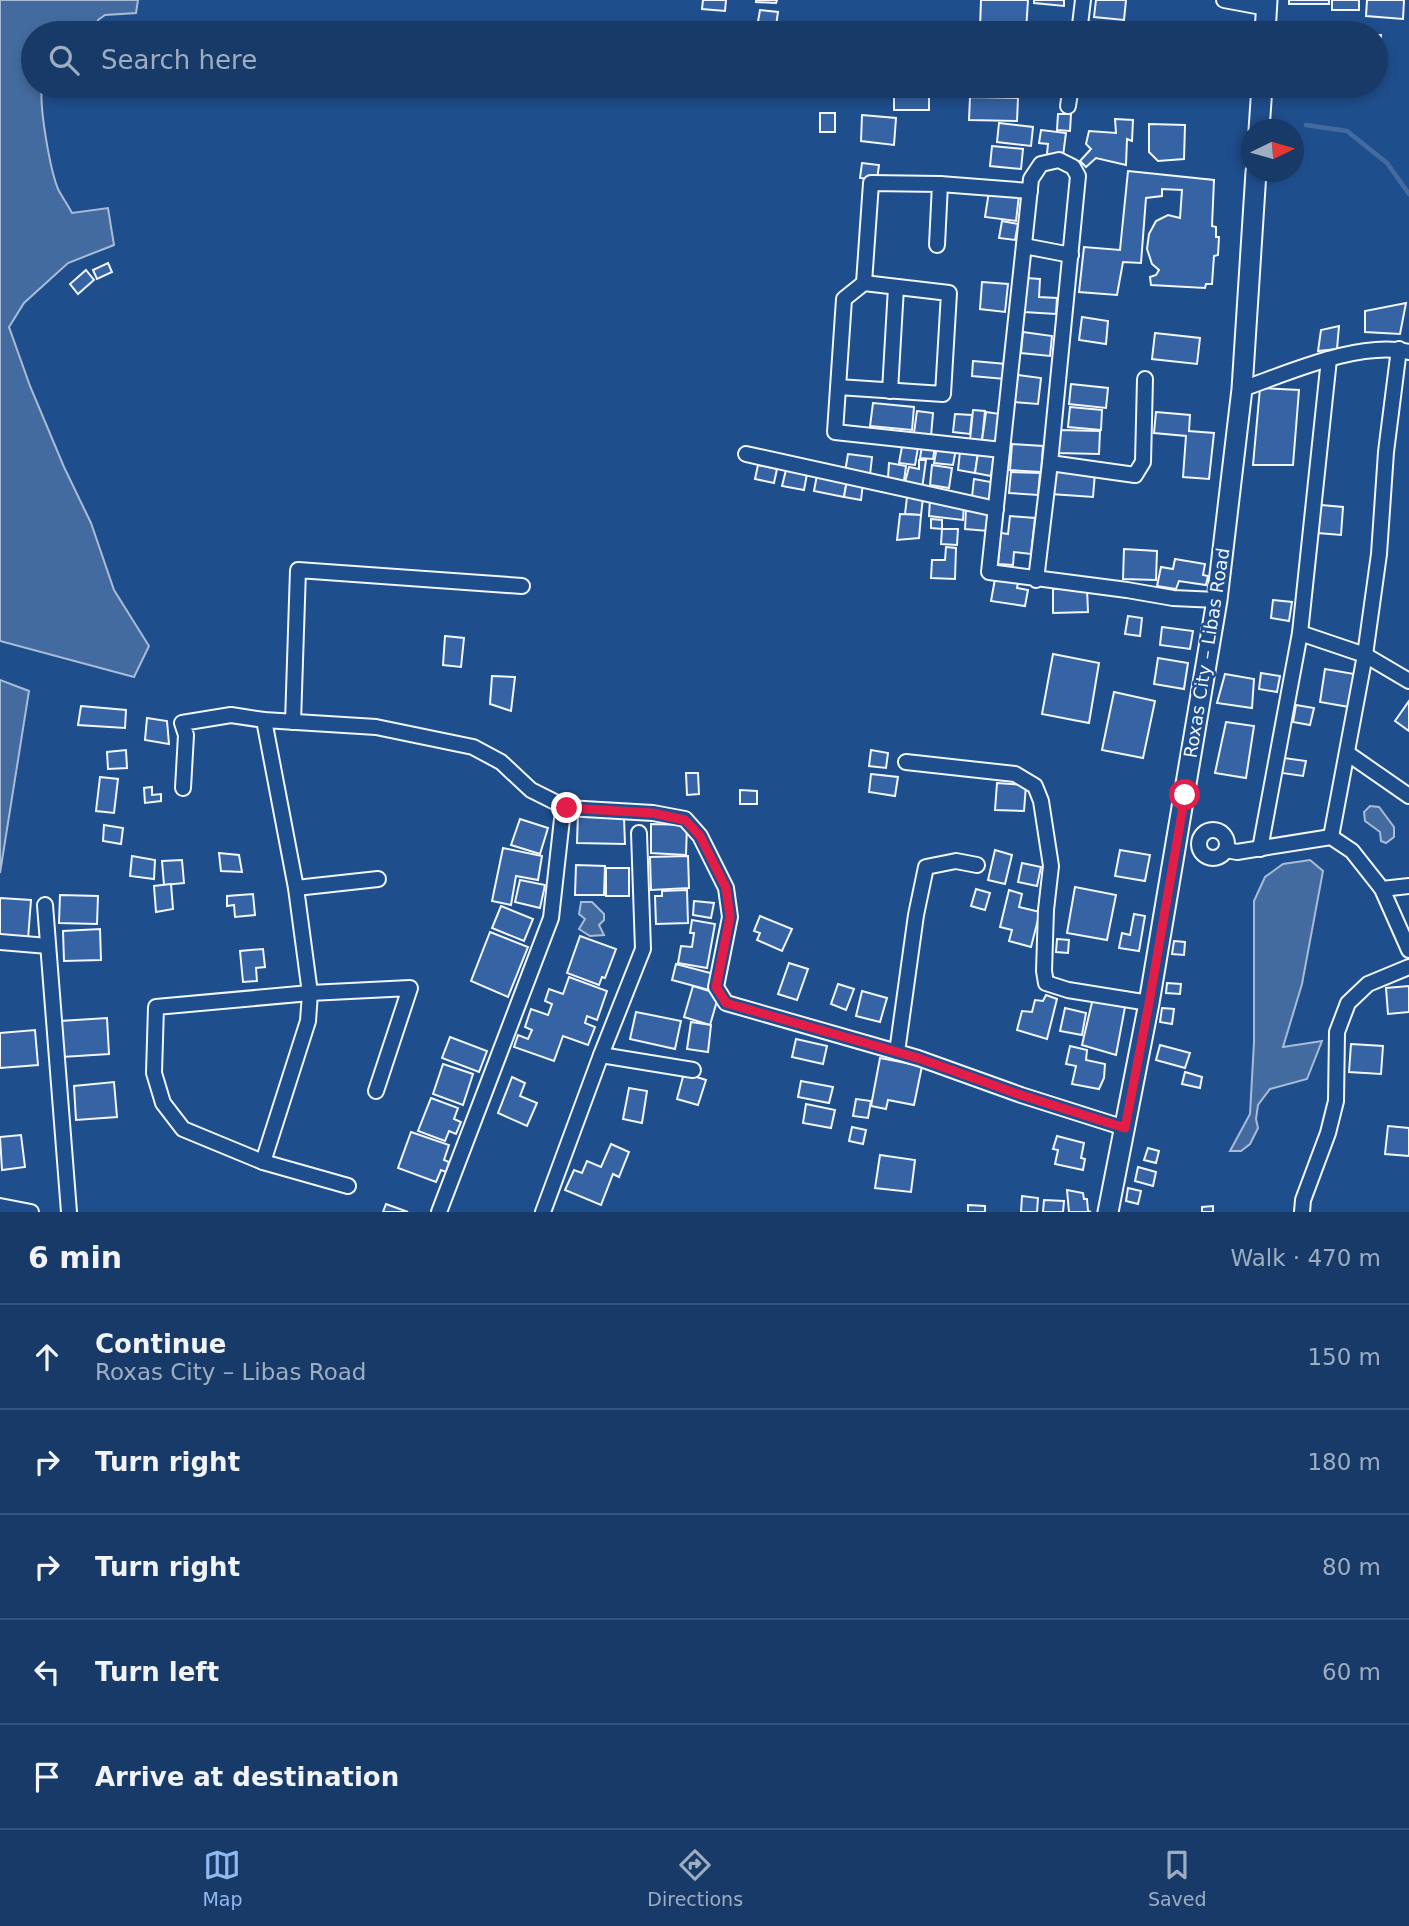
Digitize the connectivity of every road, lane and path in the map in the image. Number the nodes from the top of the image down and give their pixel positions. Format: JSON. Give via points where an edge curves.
{"nodes":[{"id":1,"x":1083,"y":0,"type":"edge"},
{"id":2,"x":1224,"y":0,"type":"edge"},
{"id":3,"x":1267,"y":4,"type":"edge"},
{"id":4,"x":1080,"y":21,"type":"edge"},
{"id":5,"x":1069,"y":98,"type":"edge"},
{"id":6,"x":1261,"y":98,"type":"edge"},
{"id":7,"x":1068,"y":106,"type":"dead end"},
{"id":8,"x":1260,"y":119,"type":"edge"},
{"id":9,"x":1255,"y":182,"type":"edge"},
{"id":10,"x":940,"y":184,"type":"junction"},
{"id":11,"x":1030,"y":191,"type":"junction"},
{"id":12,"x":937,"y":245,"type":"dead end"},
{"id":13,"x":1024,"y":246,"type":"junction"},
{"id":14,"x":1071,"y":255,"type":"junction"},
{"id":15,"x":864,"y":283,"type":"junction"},
{"id":16,"x":896,"y":287,"type":"junction"},
{"id":17,"x":1404,"y":351,"type":"edge"},
{"id":18,"x":1329,"y":359,"type":"junction"},
{"id":19,"x":1145,"y":379,"type":"dead end"},
{"id":20,"x":838,"y":387,"type":"junction"},
{"id":21,"x":1242,"y":389,"type":"junction"},
{"id":22,"x":890,"y":391,"type":"junction"},
{"id":23,"x":1002,"y":450,"type":"junction"},
{"id":24,"x":746,"y":454,"type":"dead end"},
{"id":25,"x":1050,"y":463,"type":"junction"},
{"id":26,"x":996,"y":509,"type":"junction"},
{"id":27,"x":1036,"y":580,"type":"junction"},
{"id":28,"x":522,"y":586,"type":"dead end"},
{"id":29,"x":1217,"y":600,"type":"junction"},
{"id":30,"x":1300,"y":633,"type":"junction"},
{"id":31,"x":1365,"y":655,"type":"junction"},
{"id":32,"x":1409,"y":681,"type":"edge"},
{"id":33,"x":264,"y":720,"type":"junction"},
{"id":34,"x":293,"y":722,"type":"junction"},
{"id":35,"x":1347,"y":753,"type":"junction"},
{"id":36,"x":906,"y":762,"type":"dead end"},
{"id":37,"x":183,"y":788,"type":"dead end"},
{"id":38,"x":1409,"y":796,"type":"edge"},
{"id":39,"x":562,"y":819,"type":"dead end"},
{"id":40,"x":639,"y":833,"type":"dead end"},
{"id":41,"x":1177,"y":833,"type":"junction"},
{"id":42,"x":1331,"y":837,"type":"junction"},
{"id":43,"x":1199,"y":839,"type":"junction"},
{"id":44,"x":1260,"y":849,"type":"junction"},
{"id":45,"x":1226,"y":850,"type":"junction"},
{"id":46,"x":977,"y":865,"type":"dead end"},
{"id":47,"x":378,"y":879,"type":"dead end"},
{"id":48,"x":1409,"y":886,"type":"edge"},
{"id":49,"x":296,"y":888,"type":"junction"},
{"id":50,"x":1381,"y":889,"type":"junction"},
{"id":51,"x":45,"y":905,"type":"dead end"},
{"id":52,"x":0,"y":942,"type":"edge"},
{"id":53,"x":48,"y":946,"type":"junction"},
{"id":54,"x":1409,"y":950,"type":"edge"},
{"id":55,"x":1409,"y":967,"type":"edge"},
{"id":56,"x":310,"y":993,"type":"junction"},
{"id":57,"x":1149,"y":1003,"type":"junction"},
{"id":58,"x":897,"y":1052,"type":"junction"},
{"id":59,"x":601,"y":1055,"type":"junction"},
{"id":60,"x":693,"y":1070,"type":"dead end"},
{"id":61,"x":376,"y":1091,"type":"dead end"},
{"id":62,"x":1125,"y":1128,"type":"junction"},
{"id":63,"x":263,"y":1162,"type":"junction"},
{"id":64,"x":348,"y":1186,"type":"dead end"},
{"id":65,"x":0,"y":1206,"type":"edge"},
{"id":66,"x":31,"y":1212,"type":"edge"},
{"id":67,"x":69,"y":1212,"type":"edge"},
{"id":68,"x":439,"y":1212,"type":"edge"},
{"id":69,"x":543,"y":1212,"type":"edge"},
{"id":70,"x":1108,"y":1212,"type":"edge"},
{"id":71,"x":1301,"y":1212,"type":"edge"}],
"edges":[{"from":1,"to":4,"type":"street"},
{"from":2,"to":3,"type":"street"},
{"from":5,"to":7,"type":"street"},
{"from":6,"to":8,"type":"main road"},
{"from":9,"to":21,"type":"main road","name":"Roxas City – Libas Road"},
{"from":10,"to":11,"type":"street"},
{"from":10,"to":12,"type":"street"},
{"from":10,"to":15,"type":"street","via":[[872,183]]},
{"from":11,"to":13,"type":"street"},
{"from":11,"to":14,"type":"street","via":[[1031,179],[1041,164],[1059,160],[1073,167],[1077,176]]},
{"from":13,"to":14,"type":"street"},
{"from":13,"to":23,"type":"street"},
{"from":14,"to":25,"type":"street"},
{"from":15,"to":16,"type":"street"},
{"from":15,"to":20,"type":"street","via":[[844,299]]},
{"from":16,"to":22,"type":"street"},
{"from":16,"to":22,"type":"street","via":[[949,293],[948,318],[943,394]]},
{"from":17,"to":18,"type":"street","via":[[1374,350]]},
{"from":17,"to":31,"type":"street","via":[[1386,453]]},
{"from":18,"to":21,"type":"street"},
{"from":18,"to":30,"type":"street"},
{"from":19,"to":25,"type":"street","via":[[1143,462],[1135,475]]},
{"from":20,"to":22,"type":"street"},
{"from":20,"to":23,"type":"street","via":[[835,432]]},
{"from":21,"to":29,"type":"main road","name":"Roxas City – Libas Road"},
{"from":23,"to":26,"type":"street"},
{"from":24,"to":26,"type":"street"},
{"from":25,"to":27,"type":"street"},
{"from":26,"to":27,"type":"street","via":[[989,572]]},
{"from":27,"to":29,"type":"street"},
{"from":28,"to":34,"type":"street","via":[[299,570]]},
{"from":29,"to":41,"type":"main road","name":"Roxas City – Libas Road"},
{"from":30,"to":31,"type":"street"},
{"from":30,"to":44,"type":"street"},
{"from":31,"to":32,"type":"street"},
{"from":31,"to":35,"type":"street"},
{"from":33,"to":34,"type":"street"},
{"from":33,"to":37,"type":"street","via":[[231,715],[182,723],[186,734]]},
{"from":33,"to":49,"type":"street"},
{"from":34,"to":58,"type":"street","via":[[376,727],[473,747],[501,762],[531,790],[567,808],[653,813],[685,820],[700,836],[726,888],[730,917],[716,987],[726,1003]]},
{"from":35,"to":38,"type":"street"},
{"from":35,"to":42,"type":"street"},
{"from":36,"to":57,"type":"street","via":[[1015,774],[1035,786],[1051,866],[1046,983]]},
{"from":39,"to":68,"type":"street","via":[[551,918]]},
{"from":40,"to":59,"type":"street","via":[[643,949]]},
{"from":41,"to":43,"type":"street"},
{"from":41,"to":57,"type":"main road","name":"Roxas City – Libas Road"},
{"from":42,"to":44,"type":"street"},
{"from":42,"to":50,"type":"street","via":[[1352,851]]},
{"from":43,"to":45,"type":"street","via":[[1199,849],[1206,856],[1217,857]]},
{"from":43,"to":45,"type":"street","via":[[1205,831],[1217,830],[1226,838]]},
{"from":44,"to":45,"type":"street"},
{"from":46,"to":58,"type":"street","via":[[956,861],[926,867]]},
{"from":47,"to":49,"type":"street"},
{"from":48,"to":50,"type":"street"},
{"from":49,"to":56,"type":"street"},
{"from":50,"to":54,"type":"street"},
{"from":51,"to":53,"type":"street"},
{"from":52,"to":53,"type":"street"},
{"from":53,"to":67,"type":"street"},
{"from":55,"to":71,"type":"street","via":[[1368,984],[1348,1003],[1337,1032],[1336,1101]]},
{"from":56,"to":61,"type":"street","via":[[410,988]]},
{"from":56,"to":63,"type":"street","via":[[308,1021]]},
{"from":56,"to":63,"type":"street","via":[[156,1007],[155,1073],[163,1103],[183,1129]]},
{"from":57,"to":62,"type":"main road","name":"Roxas City – Libas Road"},
{"from":58,"to":62,"type":"street"},
{"from":59,"to":60,"type":"street"},
{"from":59,"to":69,"type":"street"},
{"from":62,"to":70,"type":"main road","name":"Roxas City – Libas Road"},
{"from":63,"to":64,"type":"street"},
{"from":65,"to":66,"type":"street"}]}
